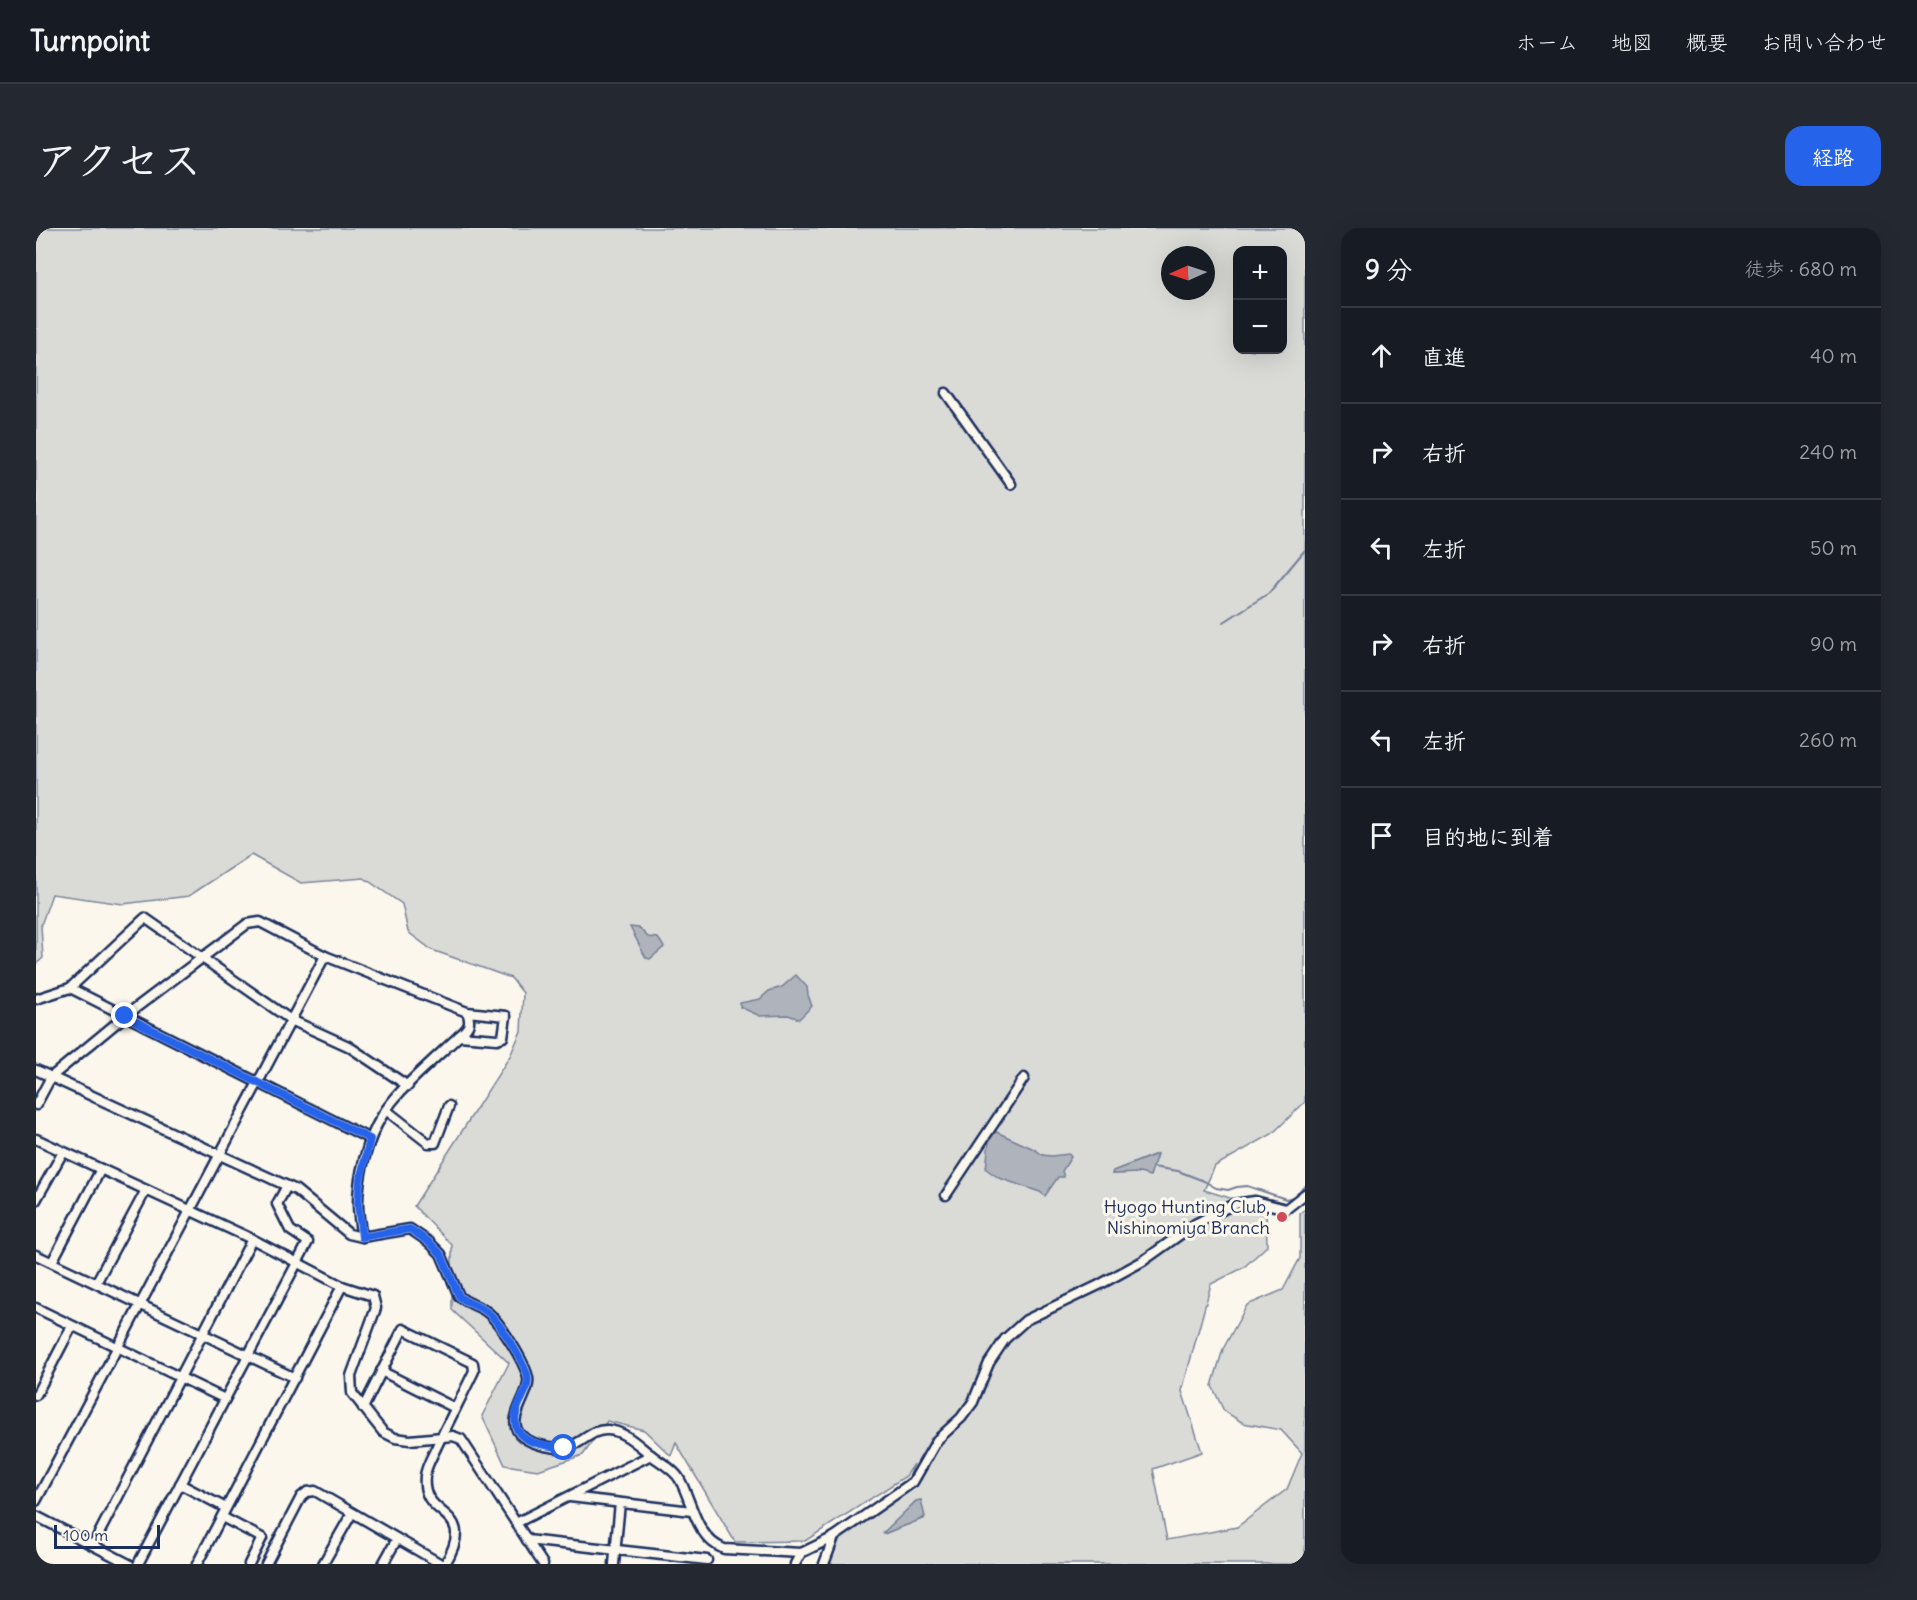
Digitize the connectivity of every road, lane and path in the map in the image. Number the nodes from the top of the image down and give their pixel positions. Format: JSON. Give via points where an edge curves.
{"nodes":[{"id":1,"x":946,"y":393,"type":"dead end"},
{"id":2,"x":1011,"y":484,"type":"dead end"},
{"id":3,"x":325,"y":956,"type":"junction"},
{"id":4,"x":200,"y":958,"type":"junction"},
{"id":5,"x":70,"y":988,"type":"junction"},
{"id":6,"x":36,"y":999,"type":"edge"},
{"id":7,"x":467,"y":1012,"type":"junction"},
{"id":8,"x":125,"y":1016,"type":"junction"},
{"id":9,"x":291,"y":1020,"type":"junction"},
{"id":10,"x":459,"y":1036,"type":"junction"},
{"id":11,"x":36,"y":1070,"type":"edge"},
{"id":12,"x":51,"y":1077,"type":"junction"},
{"id":13,"x":1024,"y":1078,"type":"dead end"},
{"id":14,"x":258,"y":1082,"type":"junction"},
{"id":15,"x":408,"y":1086,"type":"junction"},
{"id":16,"x":36,"y":1105,"type":"edge"},
{"id":17,"x":449,"y":1106,"type":"dead end"},
{"id":18,"x":386,"y":1110,"type":"junction"},
{"id":19,"x":36,"y":1139,"type":"edge"},
{"id":20,"x":370,"y":1139,"type":"junction"},
{"id":21,"x":63,"y":1152,"type":"junction"},
{"id":22,"x":219,"y":1155,"type":"junction"},
{"id":23,"x":100,"y":1169,"type":"junction"},
{"id":24,"x":287,"y":1186,"type":"junction"},
{"id":25,"x":146,"y":1190,"type":"junction"},
{"id":26,"x":1305,"y":1194,"type":"edge"},
{"id":27,"x":946,"y":1195,"type":"dead end"},
{"id":28,"x":36,"y":1200,"type":"edge"},
{"id":29,"x":190,"y":1210,"type":"junction"},
{"id":30,"x":362,"y":1237,"type":"junction"},
{"id":31,"x":252,"y":1239,"type":"junction"},
{"id":32,"x":36,"y":1254,"type":"edge"},
{"id":33,"x":52,"y":1262,"type":"junction"},
{"id":34,"x":297,"y":1263,"type":"junction"},
{"id":35,"x":96,"y":1283,"type":"junction"},
{"id":36,"x":342,"y":1286,"type":"junction"},
{"id":37,"x":140,"y":1304,"type":"junction"},
{"id":38,"x":36,"y":1308,"type":"edge"},
{"id":39,"x":72,"y":1326,"type":"junction"},
{"id":40,"x":203,"y":1334,"type":"junction"},
{"id":41,"x":117,"y":1347,"type":"junction"},
{"id":42,"x":248,"y":1356,"type":"junction"},
{"id":43,"x":381,"y":1371,"type":"junction"},
{"id":44,"x":180,"y":1378,"type":"junction"},
{"id":45,"x":295,"y":1378,"type":"junction"},
{"id":46,"x":36,"y":1395,"type":"edge"},
{"id":47,"x":225,"y":1399,"type":"junction"},
{"id":48,"x":363,"y":1408,"type":"junction"},
{"id":49,"x":455,"y":1408,"type":"junction"},
{"id":50,"x":441,"y":1438,"type":"junction"},
{"id":51,"x":651,"y":1455,"type":"junction"},
{"id":52,"x":180,"y":1484,"type":"junction"},
{"id":53,"x":570,"y":1496,"type":"junction"},
{"id":54,"x":36,"y":1501,"type":"edge"},
{"id":55,"x":620,"y":1503,"type":"junction"},
{"id":56,"x":226,"y":1508,"type":"junction"},
{"id":57,"x":692,"y":1511,"type":"junction"},
{"id":58,"x":352,"y":1513,"type":"junction"},
{"id":59,"x":36,"y":1516,"type":"edge"},
{"id":60,"x":222,"y":1517,"type":"junction"},
{"id":61,"x":516,"y":1523,"type":"junction"},
{"id":62,"x":834,"y":1537,"type":"junction"},
{"id":63,"x":397,"y":1539,"type":"junction"},
{"id":64,"x":527,"y":1540,"type":"junction"},
{"id":65,"x":709,"y":1541,"type":"junction"},
{"id":66,"x":93,"y":1545,"type":"junction"},
{"id":67,"x":615,"y":1550,"type":"junction"},
{"id":68,"x":801,"y":1553,"type":"junction"},
{"id":69,"x":706,"y":1562,"type":"edge"},
{"id":70,"x":129,"y":1564,"type":"edge"},
{"id":71,"x":138,"y":1564,"type":"edge"},
{"id":72,"x":197,"y":1564,"type":"edge"},
{"id":73,"x":249,"y":1564,"type":"edge"},
{"id":74,"x":266,"y":1564,"type":"edge"},
{"id":75,"x":323,"y":1564,"type":"edge"},
{"id":76,"x":383,"y":1564,"type":"edge"},
{"id":77,"x":443,"y":1564,"type":"edge"},
{"id":78,"x":543,"y":1564,"type":"edge"},
{"id":79,"x":614,"y":1564,"type":"edge"},
{"id":80,"x":795,"y":1564,"type":"edge"},
{"id":81,"x":824,"y":1564,"type":"edge"}],
"edges":[{"from":1,"to":2,"type":"street"},
{"from":3,"to":4,"type":"street","via":[[260,922],[247,924]]},
{"from":3,"to":7,"type":"street"},
{"from":3,"to":9,"type":"street"},
{"from":4,"to":5,"type":"street","via":[[145,918]]},
{"from":4,"to":8,"type":"street"},
{"from":4,"to":9,"type":"street"},
{"from":5,"to":6,"type":"street"},
{"from":5,"to":8,"type":"street"},
{"from":7,"to":10,"type":"street","via":[[470,1023]]},
{"from":7,"to":10,"type":"street","via":[[506,1016],[503,1037]]},
{"from":8,"to":12,"type":"street"},
{"from":8,"to":14,"type":"street"},
{"from":9,"to":14,"type":"street"},
{"from":9,"to":15,"type":"street","via":[[348,1046]]},
{"from":10,"to":15,"type":"street"},
{"from":11,"to":12,"type":"street"},
{"from":12,"to":16,"type":"street"},
{"from":12,"to":22,"type":"street"},
{"from":13,"to":27,"type":"street"},
{"from":14,"to":20,"type":"street"},
{"from":14,"to":22,"type":"street"},
{"from":15,"to":18,"type":"street"},
{"from":17,"to":18,"type":"street","via":[[435,1143],[428,1143]]},
{"from":18,"to":20,"type":"street"},
{"from":19,"to":21,"type":"street"},
{"from":20,"to":30,"type":"street","via":[[358,1204]]},
{"from":21,"to":23,"type":"street"},
{"from":21,"to":28,"type":"street"},
{"from":22,"to":24,"type":"street"},
{"from":22,"to":29,"type":"street"},
{"from":23,"to":25,"type":"street"},
{"from":23,"to":33,"type":"street"},
{"from":24,"to":30,"type":"street","via":[[349,1234]]},
{"from":24,"to":34,"type":"street","via":[[277,1204],[290,1230],[309,1242]]},
{"from":25,"to":29,"type":"street"},
{"from":25,"to":35,"type":"street"},
{"from":26,"to":62,"type":"street","via":[[1286,1209],[1255,1201],[1234,1204],[1195,1224],[1143,1261],[1026,1320],[1005,1339],[989,1363],[974,1402],[937,1440],[914,1482]]},
{"from":29,"to":31,"type":"street"},
{"from":29,"to":37,"type":"street"},
{"from":30,"to":51,"type":"street","via":[[410,1229],[441,1254],[459,1296],[490,1313],[515,1349],[528,1380],[515,1416],[520,1435],[564,1448],[593,1432],[608,1430],[618,1432]]},
{"from":31,"to":34,"type":"street"},
{"from":31,"to":40,"type":"street"},
{"from":32,"to":33,"type":"street"},
{"from":33,"to":35,"type":"street"},
{"from":34,"to":36,"type":"street"},
{"from":34,"to":42,"type":"street"},
{"from":35,"to":37,"type":"street"},
{"from":36,"to":45,"type":"street"},
{"from":36,"to":48,"type":"street","via":[[373,1296],[376,1308],[351,1376],[352,1393]]},
{"from":37,"to":40,"type":"street"},
{"from":37,"to":41,"type":"street"},
{"from":38,"to":39,"type":"street"},
{"from":39,"to":41,"type":"street"},
{"from":39,"to":46,"type":"street"},
{"from":40,"to":42,"type":"street"},
{"from":40,"to":44,"type":"street"},
{"from":41,"to":44,"type":"street"},
{"from":41,"to":54,"type":"street"},
{"from":42,"to":45,"type":"street"},
{"from":42,"to":47,"type":"street"},
{"from":43,"to":48,"type":"street"},
{"from":43,"to":49,"type":"street"},
{"from":43,"to":49,"type":"street","via":[[403,1329],[463,1358],[472,1363],[474,1371]]},
{"from":44,"to":47,"type":"street"},
{"from":44,"to":66,"type":"street"},
{"from":45,"to":56,"type":"street"},
{"from":47,"to":52,"type":"street"},
{"from":48,"to":50,"type":"street","via":[[383,1432],[395,1438]]},
{"from":49,"to":50,"type":"street"},
{"from":50,"to":61,"type":"street","via":[[461,1439]]},
{"from":50,"to":77,"type":"street","via":[[425,1476],[429,1497],[450,1519],[458,1536]]},
{"from":51,"to":53,"type":"street"},
{"from":51,"to":57,"type":"street","via":[[679,1477]]},
{"from":52,"to":56,"type":"street"},
{"from":52,"to":71,"type":"street"},
{"from":53,"to":55,"type":"street"},
{"from":53,"to":61,"type":"street"},
{"from":55,"to":57,"type":"street"},
{"from":55,"to":67,"type":"street"},
{"from":56,"to":60,"type":"street"},
{"from":57,"to":65,"type":"street"},
{"from":58,"to":63,"type":"street"},
{"from":58,"to":74,"type":"street","via":[[315,1491],[307,1492]]},
{"from":58,"to":75,"type":"street"},
{"from":59,"to":66,"type":"street"},
{"from":60,"to":72,"type":"street"},
{"from":60,"to":73,"type":"street","via":[[262,1538]]},
{"from":61,"to":64,"type":"street"},
{"from":62,"to":68,"type":"street"},
{"from":62,"to":81,"type":"street"},
{"from":63,"to":76,"type":"street"},
{"from":63,"to":77,"type":"street"},
{"from":64,"to":67,"type":"street"},
{"from":64,"to":78,"type":"street"},
{"from":65,"to":68,"type":"street","via":[[724,1550]]},
{"from":65,"to":69,"type":"street"},
{"from":66,"to":70,"type":"street"},
{"from":67,"to":69,"type":"street"},
{"from":67,"to":79,"type":"street"},
{"from":68,"to":80,"type":"street"}]}
